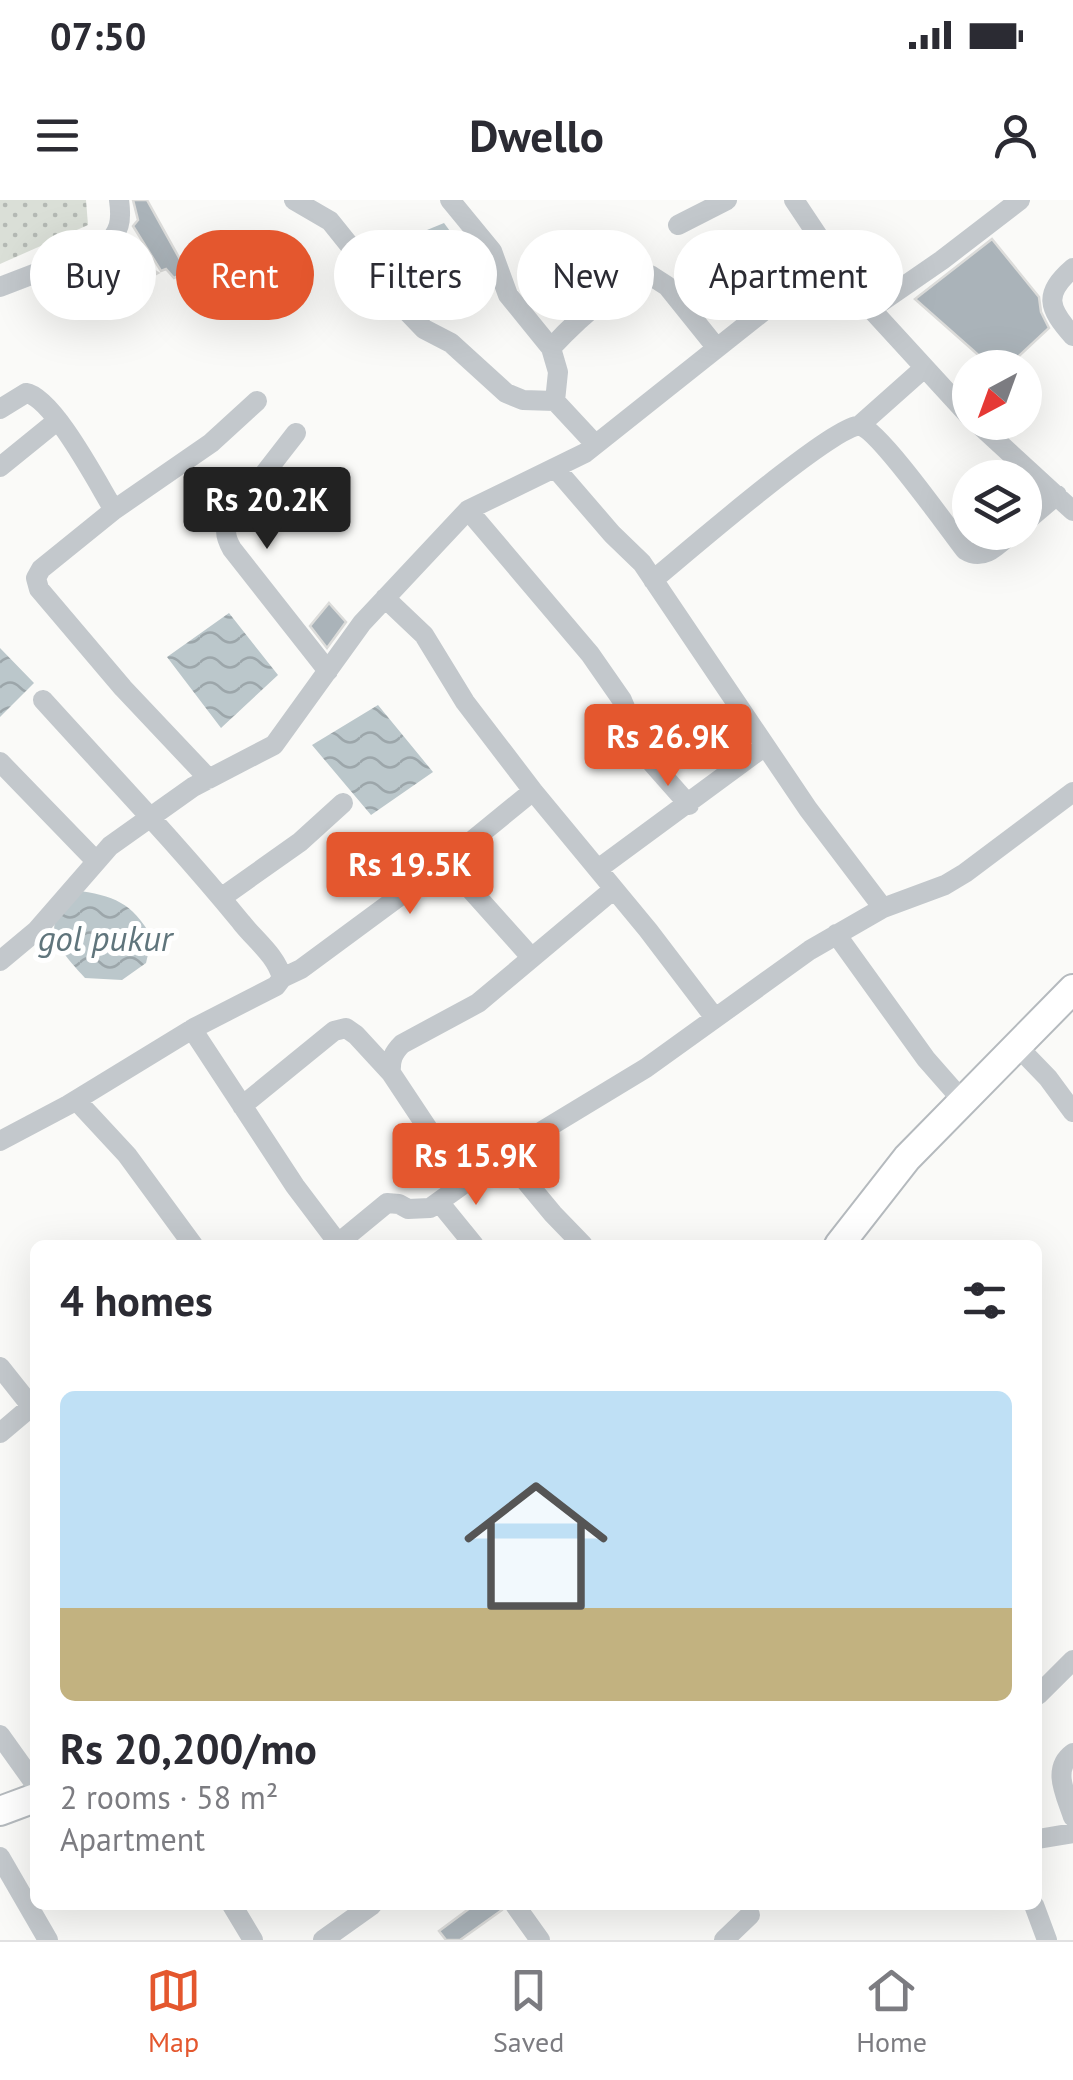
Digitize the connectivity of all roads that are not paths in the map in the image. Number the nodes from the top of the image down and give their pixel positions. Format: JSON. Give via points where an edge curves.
{"nodes":[{"id":1,"x":119,"y":200,"type":"edge"},
{"id":2,"x":294,"y":200,"type":"edge"},
{"id":3,"x":450,"y":200,"type":"edge"},
{"id":4,"x":726,"y":200,"type":"edge"},
{"id":5,"x":794,"y":200,"type":"edge"},
{"id":6,"x":1020,"y":200,"type":"edge"},
{"id":7,"x":678,"y":225,"type":"dead end"},
{"id":8,"x":814,"y":230,"type":"edge"},
{"id":9,"x":1073,"y":268,"type":"edge"},
{"id":10,"x":0,"y":287,"type":"edge"},
{"id":11,"x":903,"y":287,"type":"edge"},
{"id":12,"x":752,"y":320,"type":"edge"},
{"id":13,"x":881,"y":320,"type":"edge"},
{"id":14,"x":1073,"y":336,"type":"edge"},
{"id":15,"x":551,"y":348,"type":"junction"},
{"id":16,"x":716,"y":348,"type":"junction"},
{"id":17,"x":923,"y":368,"type":"junction"},
{"id":18,"x":952,"y":398,"type":"edge"},
{"id":19,"x":554,"y":401,"type":"junction"},
{"id":20,"x":256,"y":402,"type":"dead end"},
{"id":21,"x":0,"y":408,"type":"edge"},
{"id":22,"x":58,"y":420,"type":"junction"},
{"id":23,"x":860,"y":425,"type":"junction"},
{"id":24,"x":296,"y":434,"type":"dead end"},
{"id":25,"x":996,"y":440,"type":"edge"},
{"id":26,"x":595,"y":444,"type":"junction"},
{"id":27,"x":0,"y":467,"type":"edge"},
{"id":28,"x":556,"y":469,"type":"junction"},
{"id":29,"x":1057,"y":495,"type":"junction"},
{"id":30,"x":1042,"y":508,"type":"edge"},
{"id":31,"x":114,"y":510,"type":"junction"},
{"id":32,"x":468,"y":510,"type":"junction"},
{"id":33,"x":1073,"y":510,"type":"edge"},
{"id":34,"x":952,"y":534,"type":"edge"},
{"id":35,"x":964,"y":550,"type":"edge"},
{"id":36,"x":990,"y":550,"type":"edge"},
{"id":37,"x":653,"y":580,"type":"junction"},
{"id":38,"x":384,"y":598,"type":"junction"},
{"id":39,"x":328,"y":670,"type":"junction"},
{"id":40,"x":44,"y":700,"type":"dead end"},
{"id":41,"x":765,"y":746,"type":"junction"},
{"id":42,"x":0,"y":762,"type":"edge"},
{"id":43,"x":209,"y":779,"type":"junction"},
{"id":44,"x":533,"y":792,"type":"junction"},
{"id":45,"x":1073,"y":792,"type":"edge"},
{"id":46,"x":342,"y":803,"type":"dead end"},
{"id":47,"x":688,"y":805,"type":"junction"},
{"id":48,"x":150,"y":819,"type":"junction"},
{"id":49,"x":95,"y":860,"type":"junction"},
{"id":50,"x":446,"y":862,"type":"junction"},
{"id":51,"x":598,"y":869,"type":"junction"},
{"id":52,"x":614,"y":889,"type":"junction"},
{"id":53,"x":221,"y":898,"type":"junction"},
{"id":54,"x":882,"y":908,"type":"junction"},
{"id":55,"x":836,"y":934,"type":"junction"},
{"id":56,"x":531,"y":958,"type":"junction"},
{"id":57,"x":0,"y":961,"type":"edge"},
{"id":58,"x":282,"y":978,"type":"junction"},
{"id":59,"x":1073,"y":989,"type":"edge"},
{"id":60,"x":714,"y":1018,"type":"junction"},
{"id":61,"x":192,"y":1029,"type":"junction"},
{"id":62,"x":1016,"y":1045,"type":"junction"},
{"id":63,"x":392,"y":1073,"type":"junction"},
{"id":64,"x":76,"y":1100,"type":"junction"},
{"id":65,"x":962,"y":1100,"type":"junction"},
{"id":66,"x":242,"y":1106,"type":"junction"},
{"id":67,"x":1073,"y":1112,"type":"edge"},
{"id":68,"x":0,"y":1142,"type":"edge"},
{"id":69,"x":504,"y":1155,"type":"junction"},
{"id":70,"x":464,"y":1184,"type":"junction"},
{"id":71,"x":439,"y":1202,"type":"junction"},
{"id":72,"x":189,"y":1240,"type":"edge"},
{"id":73,"x":334,"y":1240,"type":"edge"},
{"id":74,"x":342,"y":1240,"type":"edge"},
{"id":75,"x":470,"y":1240,"type":"edge"},
{"id":76,"x":578,"y":1240,"type":"edge"},
{"id":77,"x":843,"y":1240,"type":"edge"},
{"id":78,"x":0,"y":1367,"type":"edge"},
{"id":79,"x":30,"y":1404,"type":"edge"},
{"id":80,"x":30,"y":1410,"type":"edge"},
{"id":81,"x":0,"y":1434,"type":"edge"},
{"id":82,"x":1073,"y":1660,"type":"edge"},
{"id":83,"x":1042,"y":1691,"type":"edge"},
{"id":84,"x":0,"y":1735,"type":"edge"},
{"id":85,"x":1073,"y":1753,"type":"edge"},
{"id":86,"x":30,"y":1777,"type":"edge"},
{"id":87,"x":30,"y":1800,"type":"edge"},
{"id":88,"x":0,"y":1811,"type":"edge"},
{"id":89,"x":1073,"y":1816,"type":"edge"},
{"id":90,"x":1073,"y":1833,"type":"edge"},
{"id":91,"x":1042,"y":1838,"type":"edge"},
{"id":92,"x":0,"y":1857,"type":"edge"},
{"id":93,"x":30,"y":1909,"type":"edge"},
{"id":94,"x":31,"y":1910,"type":"edge"},
{"id":95,"x":235,"y":1910,"type":"edge"},
{"id":96,"x":365,"y":1910,"type":"edge"},
{"id":97,"x":518,"y":1910,"type":"edge"},
{"id":98,"x":1036,"y":1910,"type":"edge"},
{"id":99,"x":750,"y":1915,"type":"dead end"},
{"id":100,"x":48,"y":1940,"type":"edge"},
{"id":101,"x":253,"y":1940,"type":"edge"},
{"id":102,"x":323,"y":1940,"type":"edge"},
{"id":103,"x":540,"y":1940,"type":"edge"},
{"id":104,"x":724,"y":1940,"type":"edge"},
{"id":105,"x":1047,"y":1940,"type":"edge"}],
"edges":[{"from":1,"to":10,"type":"street","via":[[120,224],[104,246]]},
{"from":2,"to":19,"type":"street","via":[[330,221],[424,330],[451,343],[515,398]]},
{"from":3,"to":15,"type":"street","via":[[492,250],[508,295]]},
{"from":4,"to":7,"type":"street"},
{"from":5,"to":8,"type":"street"},
{"from":6,"to":11,"type":"street"},
{"from":9,"to":14,"type":"street","via":[[1051,300]]},
{"from":12,"to":16,"type":"street"},
{"from":13,"to":17,"type":"street"},
{"from":15,"to":16,"type":"street","via":[[614,294],[650,275],[667,286]]},
{"from":15,"to":19,"type":"street","via":[[558,372]]},
{"from":16,"to":26,"type":"street"},
{"from":17,"to":18,"type":"street"},
{"from":17,"to":23,"type":"street"},
{"from":19,"to":26,"type":"street"},
{"from":20,"to":31,"type":"street","via":[[211,444]]},
{"from":21,"to":22,"type":"street","via":[[32,394]]},
{"from":22,"to":27,"type":"street"},
{"from":22,"to":31,"type":"street"},
{"from":23,"to":34,"type":"street"},
{"from":23,"to":37,"type":"street","via":[[816,448]]},
{"from":24,"to":39,"type":"street","via":[[232,514],[225,534]]},
{"from":25,"to":29,"type":"street"},
{"from":26,"to":28,"type":"street"},
{"from":28,"to":32,"type":"street"},
{"from":28,"to":37,"type":"street"},
{"from":29,"to":30,"type":"street"},
{"from":29,"to":33,"type":"street"},
{"from":31,"to":43,"type":"street","via":[[41,569],[38,589]]},
{"from":32,"to":38,"type":"street"},
{"from":32,"to":47,"type":"street","via":[[590,654],[622,700],[645,755]]},
{"from":35,"to":36,"type":"street","via":[[982,556]]},
{"from":37,"to":41,"type":"street"},
{"from":38,"to":39,"type":"street"},
{"from":38,"to":44,"type":"street","via":[[424,634]]},
{"from":39,"to":43,"type":"street","via":[[274,745]]},
{"from":40,"to":48,"type":"street"},
{"from":41,"to":47,"type":"street"},
{"from":41,"to":54,"type":"street"},
{"from":42,"to":49,"type":"street"},
{"from":43,"to":48,"type":"street"},
{"from":44,"to":50,"type":"street"},
{"from":44,"to":51,"type":"street"},
{"from":45,"to":54,"type":"street","via":[[965,873]]},
{"from":46,"to":53,"type":"street"},
{"from":47,"to":51,"type":"street"},
{"from":48,"to":49,"type":"street"},
{"from":48,"to":53,"type":"street"},
{"from":49,"to":57,"type":"street","via":[[36,932]]},
{"from":50,"to":56,"type":"street"},
{"from":50,"to":58,"type":"street"},
{"from":51,"to":52,"type":"street"},
{"from":52,"to":56,"type":"street"},
{"from":52,"to":60,"type":"street"},
{"from":53,"to":58,"type":"street"},
{"from":54,"to":55,"type":"street"},
{"from":55,"to":60,"type":"street"},
{"from":55,"to":65,"type":"street"},
{"from":56,"to":63,"type":"street","via":[[478,1003],[402,1044],[390,1061]]},
{"from":58,"to":61,"type":"street"},
{"from":59,"to":62,"type":"main road"},
{"from":60,"to":69,"type":"street"},
{"from":61,"to":64,"type":"street"},
{"from":61,"to":66,"type":"street"},
{"from":62,"to":65,"type":"main road"},
{"from":62,"to":67,"type":"street"},
{"from":63,"to":66,"type":"street","via":[[346,1028]]},
{"from":63,"to":70,"type":"street"},
{"from":64,"to":68,"type":"street"},
{"from":64,"to":72,"type":"street"},
{"from":65,"to":77,"type":"main road"},
{"from":66,"to":73,"type":"street"},
{"from":69,"to":70,"type":"street"},
{"from":69,"to":76,"type":"street"},
{"from":70,"to":71,"type":"street"},
{"from":71,"to":74,"type":"street","via":[[418,1210],[387,1203]]},
{"from":71,"to":75,"type":"street"},
{"from":78,"to":79,"type":"street"},
{"from":80,"to":81,"type":"street"},
{"from":82,"to":83,"type":"street"},
{"from":84,"to":86,"type":"street"},
{"from":85,"to":89,"type":"street","via":[[1060,1775]]},
{"from":87,"to":88,"type":"main road"},
{"from":90,"to":91,"type":"street"},
{"from":92,"to":93,"type":"street"},
{"from":94,"to":100,"type":"street"},
{"from":95,"to":101,"type":"street"},
{"from":96,"to":102,"type":"street"},
{"from":97,"to":103,"type":"street"},
{"from":98,"to":105,"type":"street"},
{"from":99,"to":104,"type":"street"}]}
